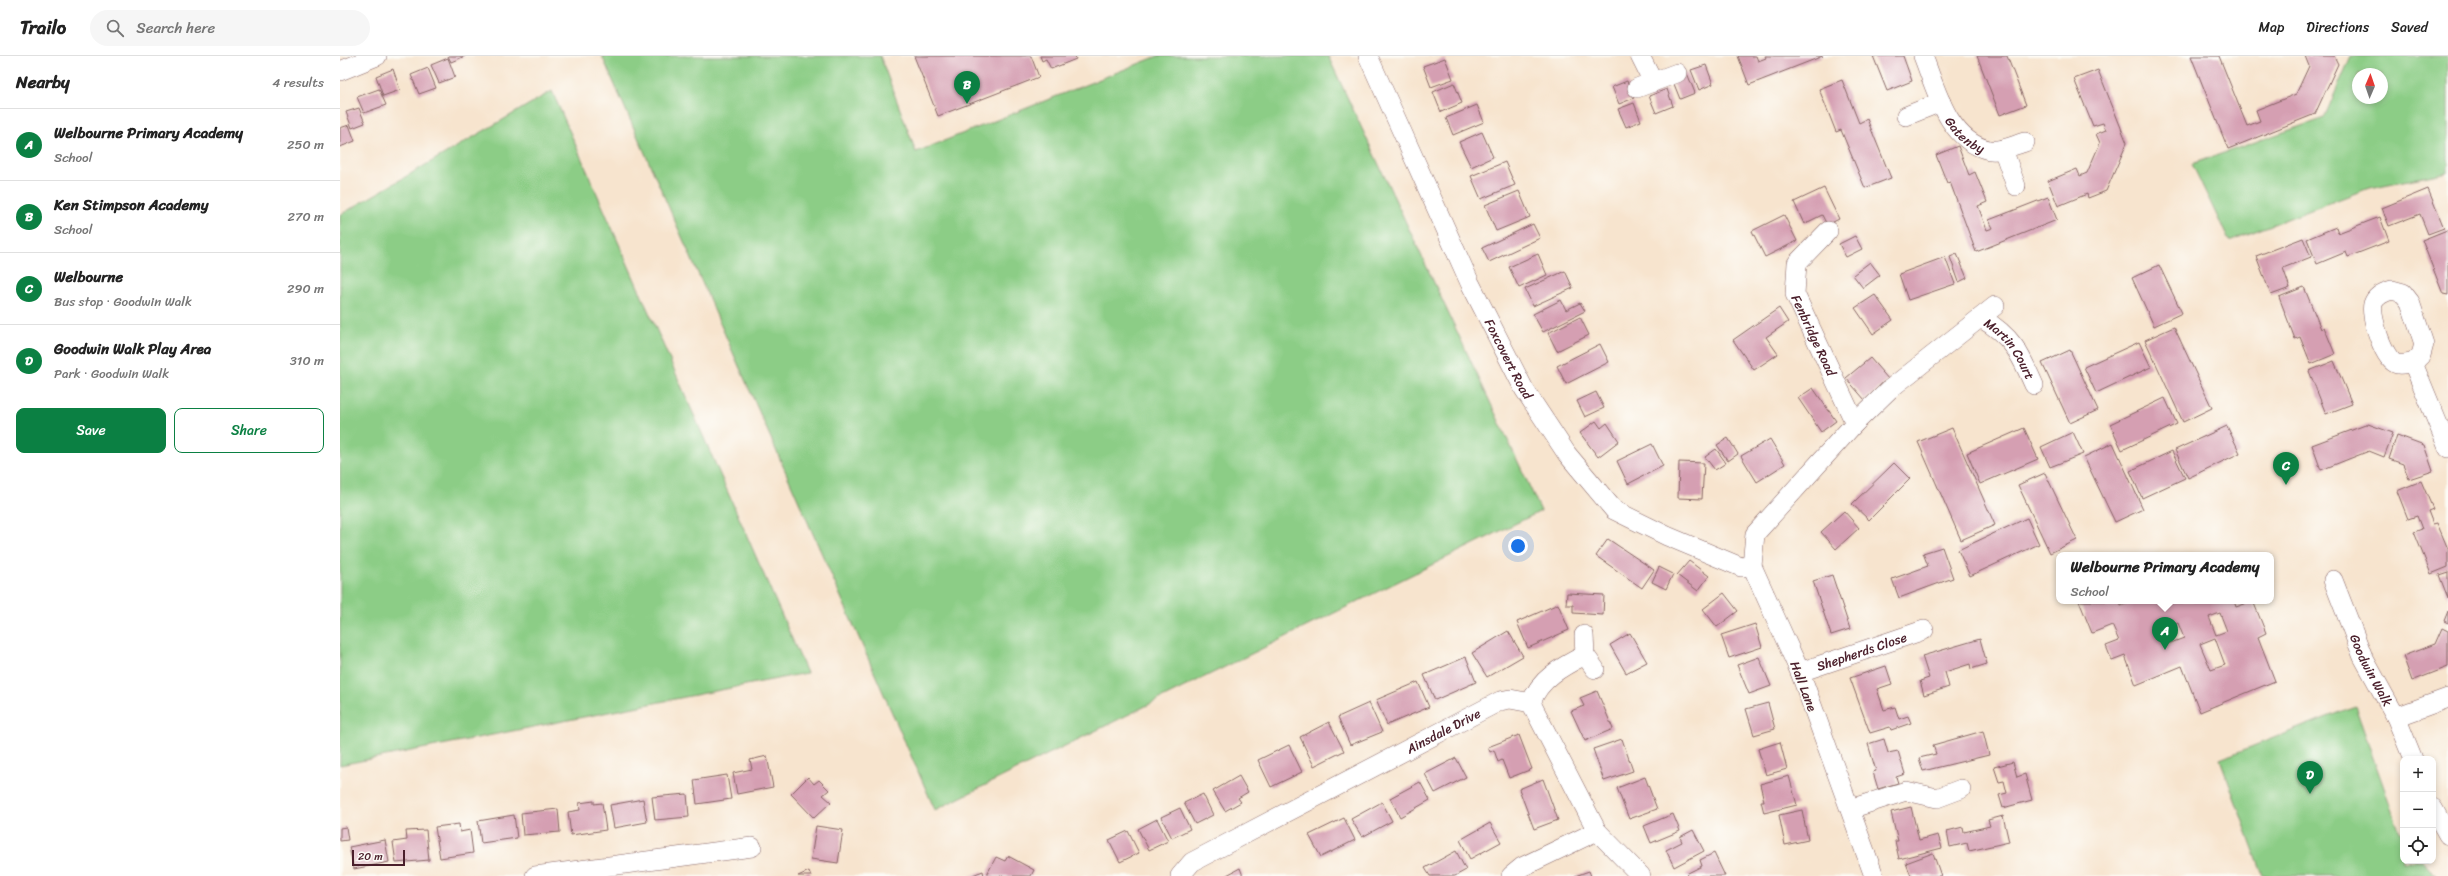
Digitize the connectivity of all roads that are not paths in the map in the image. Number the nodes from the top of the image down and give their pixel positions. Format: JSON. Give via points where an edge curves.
{"nodes":[{"id":1,"x":377,"y":56,"type":"edge"},
{"id":2,"x":1368,"y":56,"type":"edge"},
{"id":3,"x":1640,"y":56,"type":"edge"},
{"id":4,"x":1923,"y":56,"type":"edge"},
{"id":5,"x":340,"y":71,"type":"edge"},
{"id":6,"x":1677,"y":73,"type":"dead end"},
{"id":7,"x":1941,"y":102,"type":"junction"},
{"id":8,"x":1906,"y":116,"type":"dead end"},
{"id":9,"x":2025,"y":142,"type":"dead end"},
{"id":10,"x":2002,"y":149,"type":"junction"},
{"id":11,"x":2016,"y":186,"type":"dead end"},
{"id":12,"x":1828,"y":231,"type":"dead end"},
{"id":13,"x":2413,"y":363,"type":"dead end"},
{"id":14,"x":2034,"y":385,"type":"dead end"},
{"id":15,"x":1855,"y":423,"type":"junction"},
{"id":16,"x":2448,"y":448,"type":"edge"},
{"id":17,"x":1752,"y":566,"type":"junction"},
{"id":18,"x":2333,"y":580,"type":"dead end"},
{"id":19,"x":1924,"y":630,"type":"dead end"},
{"id":20,"x":1584,"y":635,"type":"dead end"},
{"id":21,"x":1800,"y":672,"type":"junction"},
{"id":22,"x":2448,"y":698,"type":"edge"},
{"id":23,"x":1531,"y":703,"type":"junction"},
{"id":24,"x":2396,"y":717,"type":"junction"},
{"id":25,"x":2412,"y":756,"type":"edge"},
{"id":26,"x":1961,"y":789,"type":"dead end"},
{"id":27,"x":1850,"y":809,"type":"junction"},
{"id":28,"x":2436,"y":813,"type":"edge"},
{"id":29,"x":1597,"y":831,"type":"junction"},
{"id":30,"x":2448,"y":835,"type":"edge"},
{"id":31,"x":752,"y":847,"type":"dead end"},
{"id":32,"x":632,"y":869,"type":"edge"},
{"id":33,"x":535,"y":876,"type":"edge"},
{"id":34,"x":1180,"y":876,"type":"edge"},
{"id":35,"x":1512,"y":876,"type":"edge"},
{"id":36,"x":1641,"y":876,"type":"edge"},
{"id":37,"x":1874,"y":876,"type":"edge"}],
"edges":[{"from":1,"to":5,"type":"street"},
{"from":2,"to":17,"type":"street","name":"Foxcovert Road","via":[[1470,283],[1520,382],[1567,454],[1614,510],[1667,536],[1741,567]]},
{"from":3,"to":6,"type":"street","via":[[1645,85]]},
{"from":4,"to":7,"type":"street","name":"Gatenby"},
{"from":7,"to":8,"type":"street","name":"Gatenby"},
{"from":7,"to":10,"type":"street","name":"Gatenby","via":[[1957,131],[1989,150]]},
{"from":9,"to":10,"type":"street","name":"Gatenby"},
{"from":10,"to":11,"type":"street","name":"Gatenby"},
{"from":12,"to":15,"type":"street","name":"Fenbridge Road","via":[[1797,263],[1795,294]]},
{"from":13,"to":16,"type":"street"},
{"from":14,"to":15,"type":"street","name":"Martin Court","via":[[2023,359],[1988,312],[1890,389]]},
{"from":15,"to":17,"type":"street","via":[[1755,534]]},
{"from":17,"to":21,"type":"street","name":"Hall Lane"},
{"from":18,"to":24,"type":"street","name":"Goodwin Walk","via":[[2363,657]]},
{"from":19,"to":21,"type":"street","name":"Shepherds Close"},
{"from":20,"to":23,"type":"street","via":[[1590,662],[1566,664],[1536,690]]},
{"from":21,"to":27,"type":"street","name":"Hall Lane"},
{"from":22,"to":24,"type":"street"},
{"from":23,"to":29,"type":"street"},
{"from":23,"to":34,"type":"street","name":"Ainsdale Drive","via":[[1510,699],[1500,701],[1192,862]]},
{"from":24,"to":25,"type":"street","name":"Goodwin Walk"},
{"from":26,"to":27,"type":"street","via":[[1937,798],[1906,792]]},
{"from":27,"to":37,"type":"street","name":"Hall Lane"},
{"from":28,"to":30,"type":"street"},
{"from":29,"to":35,"type":"street","via":[[1522,868]]},
{"from":29,"to":36,"type":"street"},
{"from":31,"to":32,"type":"street"},
{"from":32,"to":33,"type":"street"}]}
